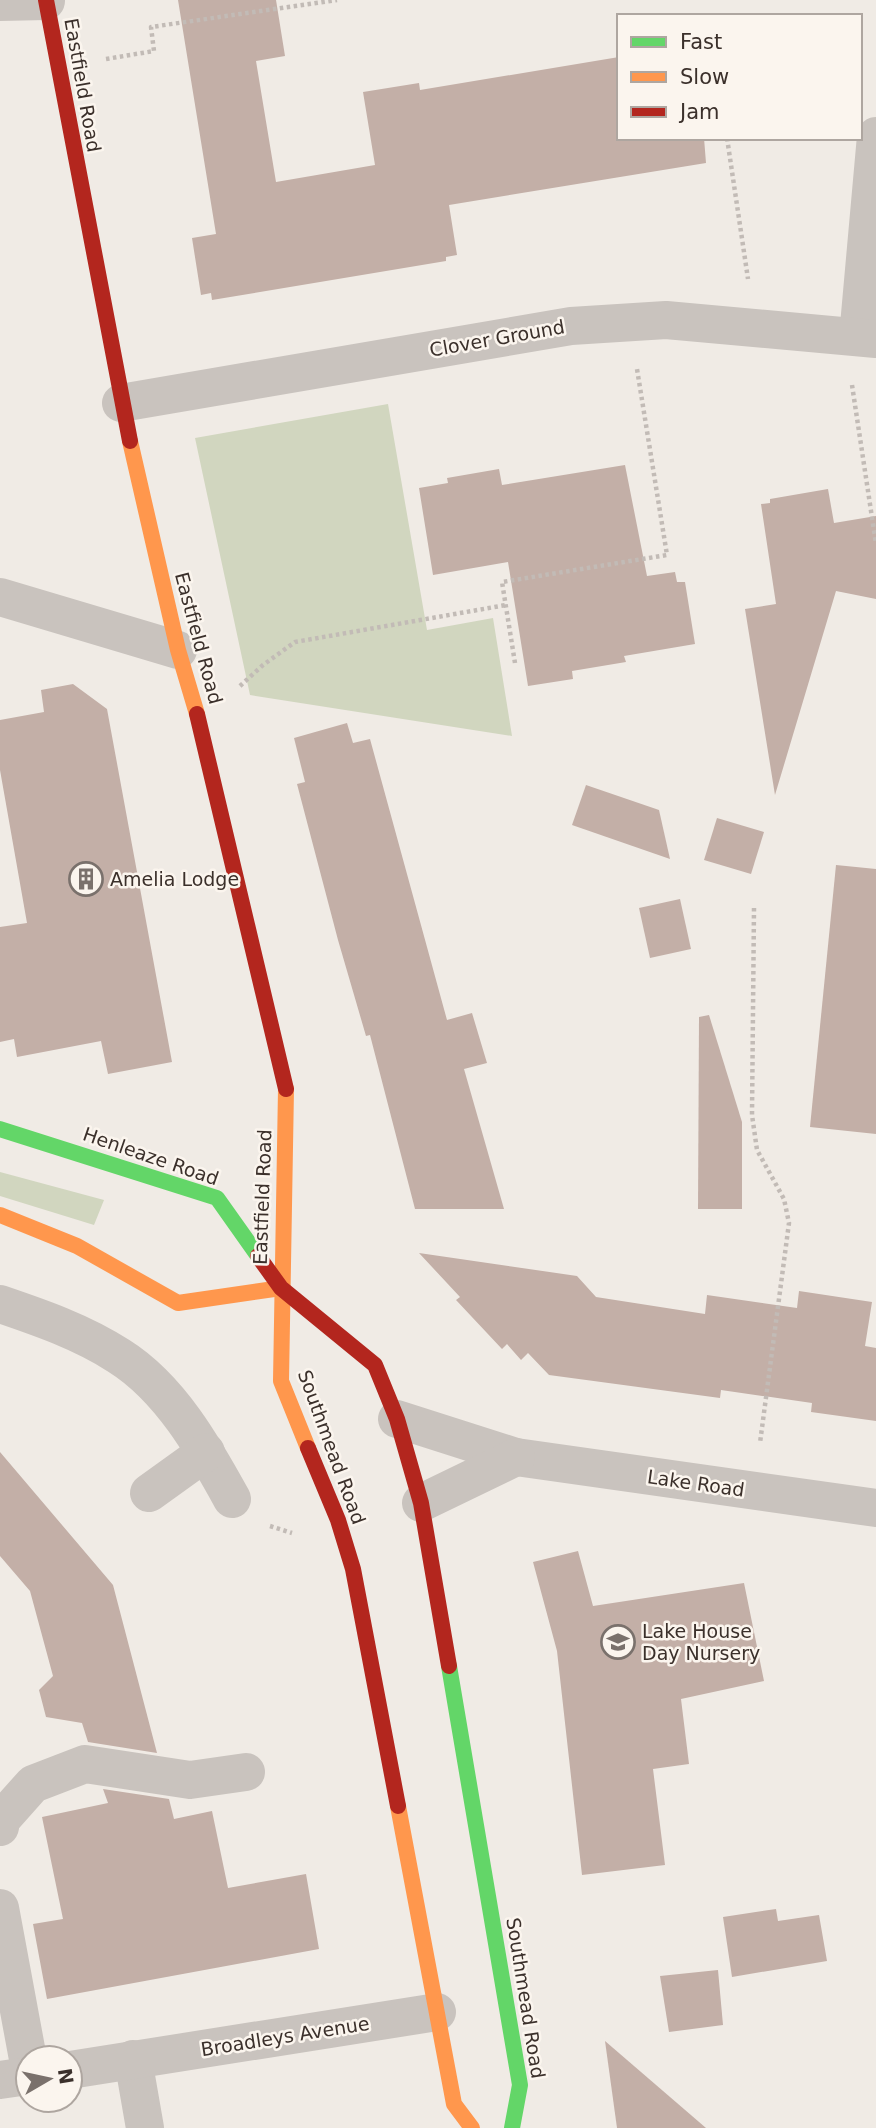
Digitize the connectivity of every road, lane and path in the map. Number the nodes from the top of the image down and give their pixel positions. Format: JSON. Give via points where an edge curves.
{"nodes":[{"id":1,"x":46,"y":0,"type":"edge"},
{"id":2,"x":337,"y":0,"type":"edge"},
{"id":3,"x":0,"y":2,"type":"edge"},
{"id":4,"x":57,"y":67,"type":"junction"},
{"id":5,"x":876,"y":136,"type":"edge"},
{"id":6,"x":727,"y":140,"type":"edge"},
{"id":7,"x":629,"y":322,"type":"junction"},
{"id":8,"x":755,"y":328,"type":"junction"},
{"id":9,"x":859,"y":338,"type":"edge"},
{"id":10,"x":121,"y":403,"type":"junction"},
{"id":11,"x":876,"y":544,"type":"edge"},
{"id":12,"x":0,"y":597,"type":"edge"},
{"id":13,"x":506,"y":605,"type":"junction"},
{"id":14,"x":178,"y":650,"type":"junction"},
{"id":15,"x":515,"y":663,"type":"dead end"},
{"id":16,"x":195,"y":704,"type":"junction"},
{"id":17,"x":754,"y":908,"type":"dead end"},
{"id":18,"x":0,"y":1129,"type":"edge"},
{"id":19,"x":0,"y":1215,"type":"edge"},
{"id":20,"x":281,"y":1288,"type":"junction"},
{"id":21,"x":0,"y":1304,"type":"edge"},
{"id":22,"x":397,"y":1419,"type":"junction"},
{"id":23,"x":206,"y":1452,"type":"junction"},
{"id":24,"x":516,"y":1457,"type":"junction"},
{"id":25,"x":754,"y":1491,"type":"junction"},
{"id":26,"x":149,"y":1493,"type":"dead end"},
{"id":27,"x":232,"y":1499,"type":"joint"},
{"id":28,"x":421,"y":1503,"type":"junction"},
{"id":29,"x":876,"y":1508,"type":"edge"},
{"id":30,"x":338,"y":1520,"type":"junction"},
{"id":31,"x":246,"y":1772,"type":"dead end"},
{"id":32,"x":0,"y":1827,"type":"edge"},
{"id":33,"x":0,"y":1908,"type":"edge"},
{"id":34,"x":437,"y":2012,"type":"junction"},
{"id":35,"x":25,"y":2044,"type":"edge"},
{"id":36,"x":133,"y":2059,"type":"junction"},
{"id":37,"x":84,"y":2068,"type":"edge"},
{"id":38,"x":145,"y":2128,"type":"edge"},
{"id":39,"x":471,"y":2128,"type":"edge"},
{"id":40,"x":512,"y":2128,"type":"edge"}],
"edges":[{"from":1,"to":3,"type":"street"},
{"from":1,"to":4,"type":"main road","name":"Eastfield Road"},
{"from":2,"to":4,"type":"path","via":[[151,27],[155,51]]},
{"from":4,"to":10,"type":"main road","name":"Eastfield Road"},
{"from":5,"to":9,"type":"street"},
{"from":6,"to":8,"type":"path"},
{"from":7,"to":8,"type":"street","name":"Clover Ground","via":[[666,320]]},
{"from":7,"to":10,"type":"street","name":"Clover Ground","via":[[571,326]]},
{"from":7,"to":13,"type":"path","via":[[667,555],[502,582]]},
{"from":8,"to":9,"type":"street","name":"Clover Ground"},
{"from":9,"to":11,"type":"path"},
{"from":10,"to":14,"type":"main road","name":"Eastfield Road"},
{"from":12,"to":14,"type":"street"},
{"from":13,"to":15,"type":"path"},
{"from":13,"to":16,"type":"path","via":[[295,642],[234,692]]},
{"from":14,"to":16,"type":"main road","name":"Eastfield Road"},
{"from":16,"to":20,"type":"main road","name":"Eastfield Road","via":[[286,1083]]},
{"from":17,"to":25,"type":"path","via":[[752,1115],[757,1150],[784,1199],[789,1223]]},
{"from":18,"to":20,"type":"main road","name":"Henleaze Road","via":[[217,1198]]},
{"from":19,"to":20,"type":"main road","via":[[77,1246],[178,1303]]},
{"from":20,"to":22,"type":"main road","name":"Southmead Road","via":[[375,1365]]},
{"from":20,"to":30,"type":"main road","name":"Southmead Road","via":[[281,1381]]},
{"from":21,"to":23,"type":"street","via":[[56,1323],[121,1356],[162,1393]]},
{"from":22,"to":24,"type":"street","name":"Lake Road"},
{"from":22,"to":28,"type":"main road","name":"Southmead Road"},
{"from":23,"to":26,"type":"street"},
{"from":23,"to":27,"type":"street"},
{"from":24,"to":25,"type":"street","name":"Lake Road"},
{"from":24,"to":28,"type":"street"},
{"from":25,"to":29,"type":"street","name":"Lake Road"},
{"from":27,"to":30,"type":"path","via":[[245,1519],[298,1535]]},
{"from":28,"to":40,"type":"main road","name":"Southmead Road","via":[[520,2085]]},
{"from":30,"to":34,"type":"main road","name":"Southmead Road","via":[[353,1569]]},
{"from":31,"to":32,"type":"street","via":[[190,1780],[85,1764],[33,1784]]},
{"from":33,"to":35,"type":"street"},
{"from":34,"to":36,"type":"street","name":"Broadleys Avenue"},
{"from":34,"to":39,"type":"main road","name":"Southmead Road","via":[[454,2104]]},
{"from":36,"to":37,"type":"street","name":"Broadleys Avenue"},
{"from":36,"to":38,"type":"street"}]}
